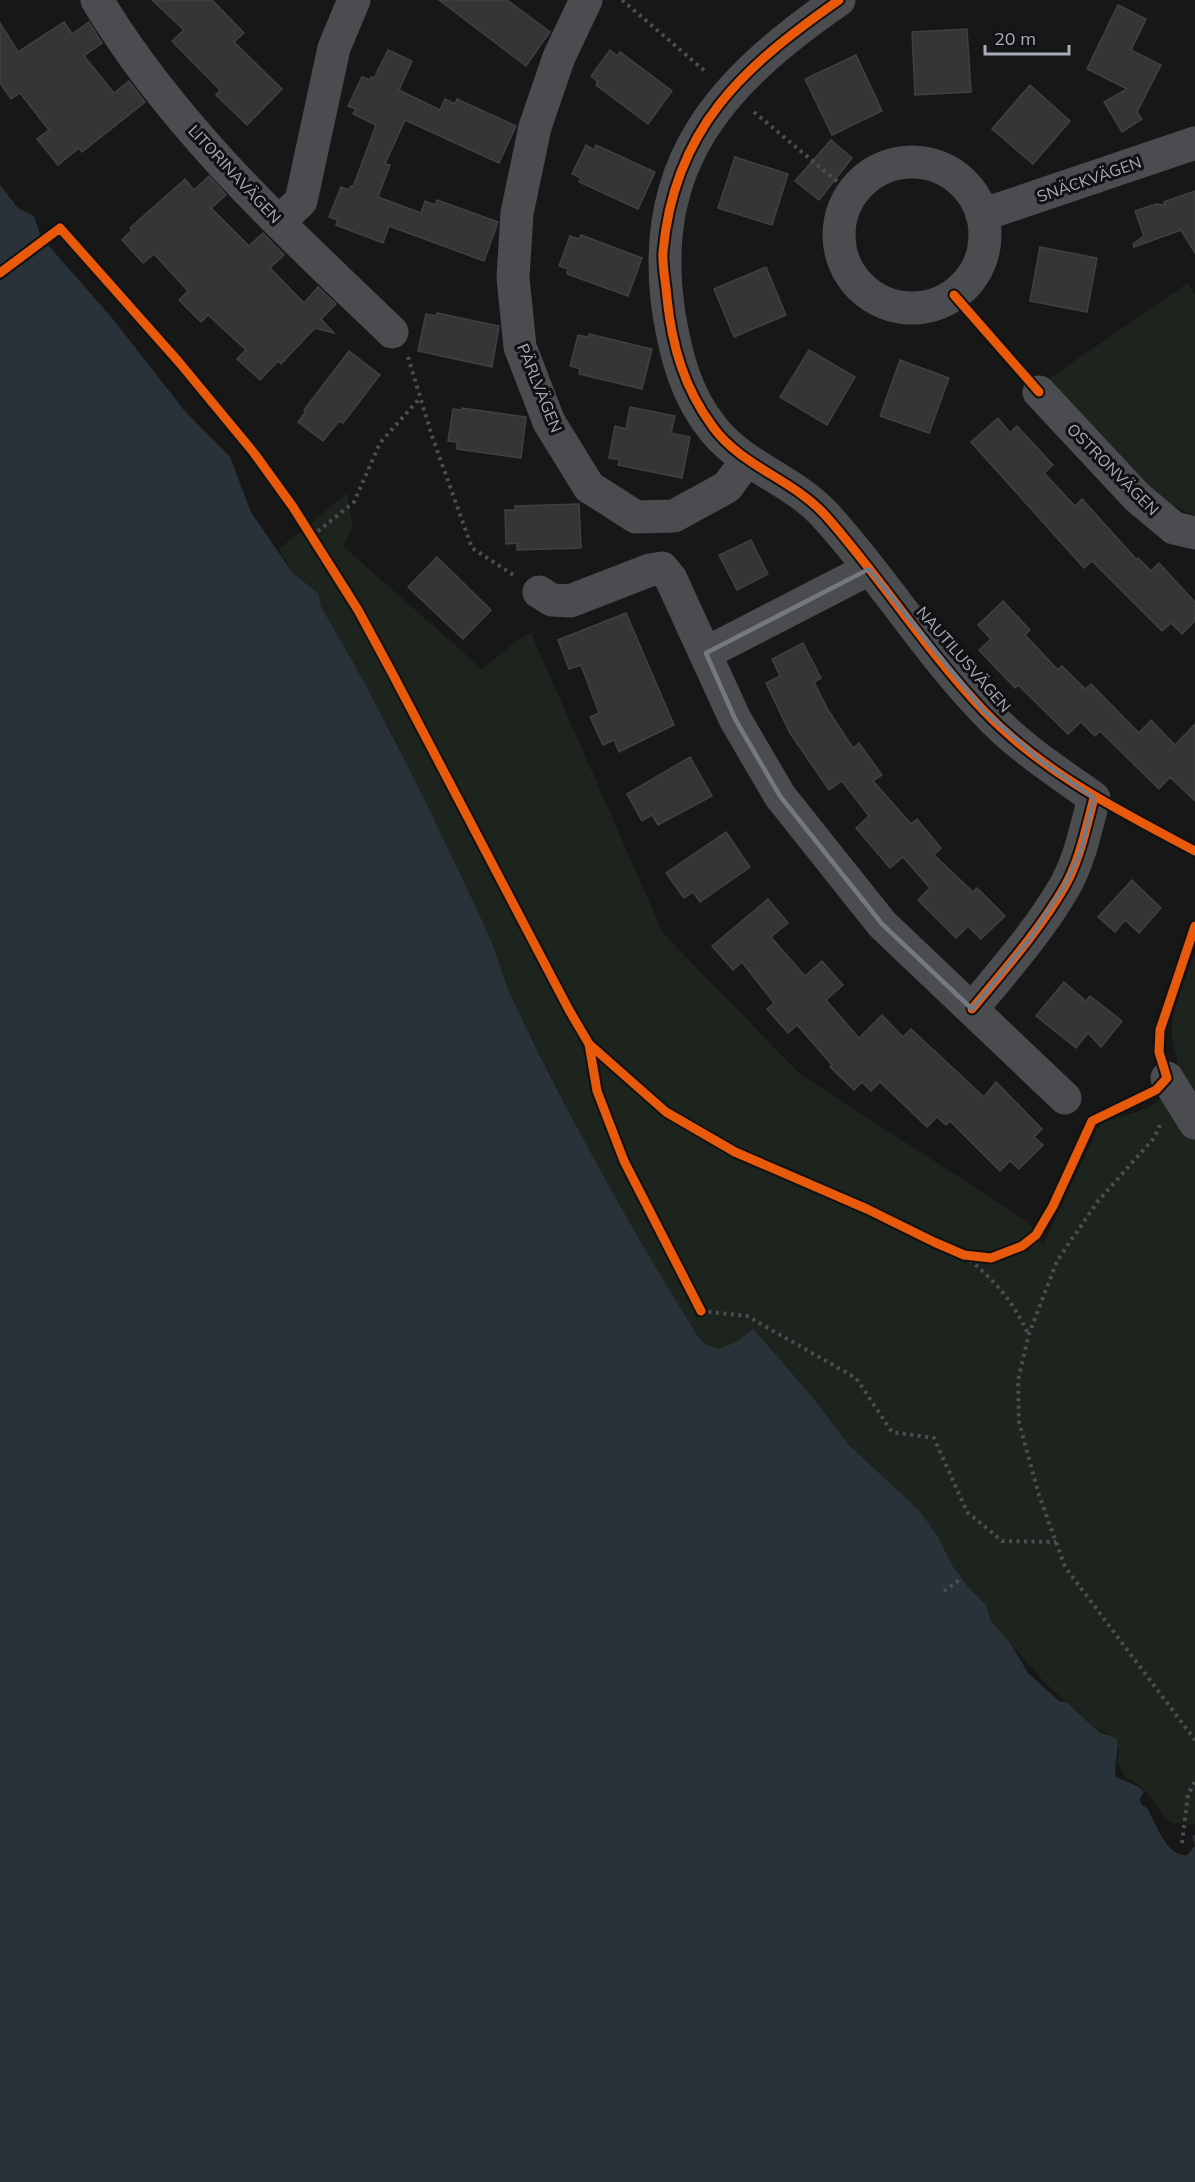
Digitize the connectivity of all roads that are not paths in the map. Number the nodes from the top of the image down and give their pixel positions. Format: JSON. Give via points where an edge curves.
{"nodes":[{"id":1,"x":97,"y":0,"type":"edge"},
{"id":2,"x":354,"y":0,"type":"edge"},
{"id":3,"x":586,"y":0,"type":"edge"},
{"id":4,"x":839,"y":0,"type":"edge"},
{"id":5,"x":1195,"y":143,"type":"edge"},
{"id":6,"x":982,"y":215,"type":"junction"},
{"id":7,"x":280,"y":221,"type":"junction"},
{"id":8,"x":392,"y":332,"type":"road end"},
{"id":9,"x":1039,"y":392,"type":"dead end"},
{"id":10,"x":746,"y":461,"type":"junction"},
{"id":11,"x":1195,"y":533,"type":"edge"},
{"id":12,"x":869,"y":569,"type":"junction"},
{"id":13,"x":538,"y":592,"type":"road end"},
{"id":14,"x":706,"y":652,"type":"junction"},
{"id":15,"x":972,"y":1009,"type":"junction"},
{"id":16,"x":1167,"y":1078,"type":"road end"},
{"id":17,"x":1065,"y":1098,"type":"dead end"},
{"id":18,"x":1195,"y":1123,"type":"edge"}],
"edges":[{"from":1,"to":7,"type":"street","name":"LITORINAVÄGEN","via":[[162,95]]},
{"from":2,"to":7,"type":"street","via":[[334,48],[301,201]]},
{"from":3,"to":10,"type":"street","name":"PÄRLVÄGEN","via":[[559,57],[535,127],[517,213],[513,278],[520,347],[549,422],[589,487],[636,517],[674,516],[727,487]]},
{"from":4,"to":10,"type":"street","name":"NAUTILUSVÄGEN","via":[[789,35],[729,92],[699,130],[677,182],[663,253],[676,355],[690,393],[714,430]]},
{"from":5,"to":6,"type":"street","name":"SNÄCKVÄGEN"},
{"from":6,"to":6,"type":"street","via":[[975,197],[945,170],[924,163],[901,163],[881,169],[852,194],[840,224],[841,248],[846,264],[868,292],[898,306],[931,305],[962,288],[977,268],[984,250]]},
{"from":7,"to":8,"type":"street","name":"LITORINAVÄGEN"},
{"from":9,"to":11,"type":"street","name":"OSTRONVÄGEN","via":[[1137,497],[1174,528]]},
{"from":10,"to":12,"type":"street","name":"NAUTILUSVÄGEN","via":[[779,477],[824,513]]},
{"from":12,"to":14,"type":"street"},
{"from":12,"to":15,"type":"street","name":"NAUTILUSVÄGEN","via":[[984,711],[1040,760],[1094,798],[1080,853],[1065,885],[1028,941]]},
{"from":13,"to":14,"type":"street","via":[[552,600],[570,601],[662,568]]},
{"from":14,"to":15,"type":"street","via":[[735,719],[780,796],[882,924]]},
{"from":15,"to":17,"type":"street"},
{"from":16,"to":18,"type":"street"}]}
